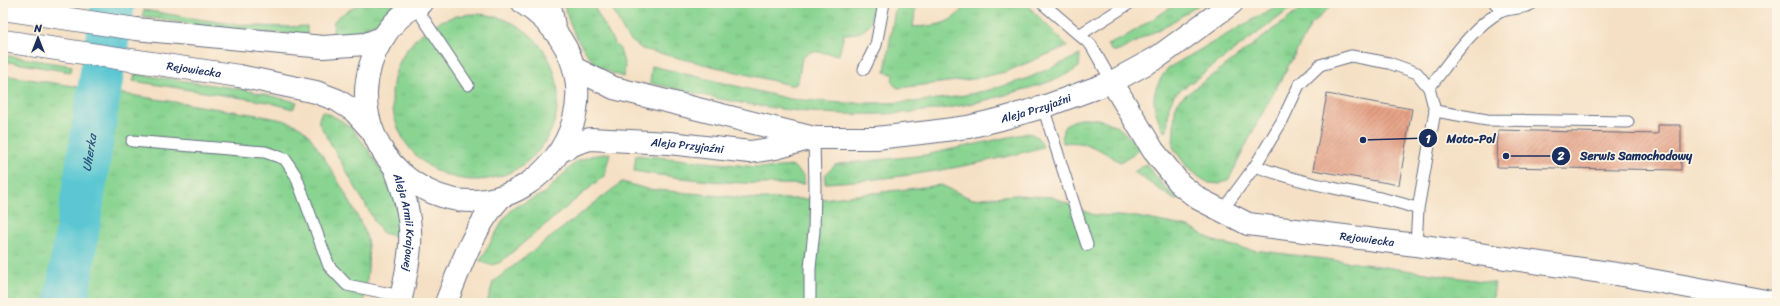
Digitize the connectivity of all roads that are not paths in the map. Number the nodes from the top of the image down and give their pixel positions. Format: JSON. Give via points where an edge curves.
{"nodes":[{"id":1,"x":523,"y":3,"type":"edge"},
{"id":2,"x":550,"y":3,"type":"edge"},
{"id":3,"x":884,"y":3,"type":"edge"},
{"id":4,"x":1042,"y":3,"type":"edge"},
{"id":5,"x":1130,"y":3,"type":"edge"},
{"id":6,"x":1232,"y":3,"type":"edge"},
{"id":7,"x":1533,"y":3,"type":"edge"},
{"id":8,"x":418,"y":5,"type":"edge"},
{"id":9,"x":1499,"y":7,"type":"edge"},
{"id":10,"x":3,"y":9,"type":"edge"},
{"id":11,"x":554,"y":29,"type":"junction"},
{"id":12,"x":1079,"y":35,"type":"junction"},
{"id":13,"x":384,"y":37,"type":"junction"},
{"id":14,"x":3,"y":40,"type":"edge"},
{"id":15,"x":574,"y":68,"type":"junction"},
{"id":16,"x":864,"y":69,"type":"dead end"},
{"id":17,"x":1112,"y":82,"type":"junction"},
{"id":18,"x":468,"y":85,"type":"dead end"},
{"id":19,"x":1428,"y":88,"type":"junction"},
{"id":20,"x":1043,"y":107,"type":"junction"},
{"id":21,"x":1435,"y":111,"type":"junction"},
{"id":22,"x":1628,"y":122,"type":"dead end"},
{"id":23,"x":372,"y":131,"type":"junction"},
{"id":24,"x":814,"y":138,"type":"junction"},
{"id":25,"x":132,"y":141,"type":"dead end"},
{"id":26,"x":561,"y":151,"type":"junction"},
{"id":27,"x":394,"y":166,"type":"junction"},
{"id":28,"x":1256,"y":166,"type":"junction"},
{"id":29,"x":501,"y":196,"type":"junction"},
{"id":30,"x":1418,"y":209,"type":"junction"},
{"id":31,"x":1221,"y":212,"type":"junction"},
{"id":32,"x":1087,"y":245,"type":"dead end"},
{"id":33,"x":1416,"y":245,"type":"junction"},
{"id":34,"x":1686,"y":287,"type":"junction"},
{"id":35,"x":401,"y":300,"type":"edge"},
{"id":36,"x":446,"y":303,"type":"edge"},
{"id":37,"x":810,"y":303,"type":"edge"},
{"id":38,"x":1733,"y":303,"type":"edge"},
{"id":39,"x":1777,"y":303,"type":"edge"}],
"edges":[{"from":1,"to":11,"type":"main road"},
{"from":2,"to":11,"type":"street"},
{"from":3,"to":16,"type":"lane","via":[[876,45]]},
{"from":4,"to":12,"type":"lane"},
{"from":5,"to":12,"type":"lane"},
{"from":6,"to":17,"type":"main road","name":"Aleja Przyjaźni","via":[[1158,57]]},
{"from":7,"to":9,"type":"lane","via":[[1528,6]]},
{"from":8,"to":13,"type":"main road","via":[[398,20]]},
{"from":8,"to":18,"type":"lane"},
{"from":9,"to":19,"type":"lane"},
{"from":10,"to":13,"type":"main road","via":[[136,29],[323,47],[366,44]]},
{"from":11,"to":15,"type":"main road","via":[[566,48]]},
{"from":12,"to":17,"type":"lane","via":[[1091,45]]},
{"from":13,"to":23,"type":"main road","via":[[374,54],[366,92]]},
{"from":14,"to":23,"type":"main road","name":"Rejowiecka","via":[[239,76],[316,92],[337,100],[354,111]]},
{"from":15,"to":24,"type":"main road","name":"Aleja Przyjaźni","via":[[614,88]]},
{"from":15,"to":26,"type":"main road","via":[[578,97],[576,111]]},
{"from":17,"to":20,"type":"main road","name":"Aleja Przyjaźni"},
{"from":17,"to":31,"type":"main road","name":"Rejowiecka","via":[[1152,150],[1181,185]]},
{"from":19,"to":21,"type":"lane"},
{"from":19,"to":28,"type":"lane","via":[[1417,73],[1389,63],[1351,56],[1320,65],[1300,85]]},
{"from":20,"to":24,"type":"main road","name":"Aleja Przyjaźni","via":[[975,126],[876,138]]},
{"from":20,"to":32,"type":"lane"},
{"from":21,"to":22,"type":"lane","via":[[1488,120]]},
{"from":21,"to":30,"type":"lane"},
{"from":23,"to":27,"type":"main road","via":[[385,156]]},
{"from":24,"to":26,"type":"main road","name":"Aleja Przyjaźni","via":[[750,152],[611,139],[590,139]]},
{"from":24,"to":37,"type":"lane","via":[[815,202]]},
{"from":25,"to":35,"type":"lane","via":[[265,152],[284,159],[296,176],[329,266],[347,285]]},
{"from":26,"to":29,"type":"main road","via":[[535,180],[519,190]]},
{"from":27,"to":29,"type":"main road","via":[[412,182],[432,193],[455,199],[478,200]]},
{"from":27,"to":35,"type":"main road","name":"Aleja Armii Krajowej","via":[[402,187],[410,231]]},
{"from":28,"to":30,"type":"lane","via":[[1283,176],[1399,202]]},
{"from":28,"to":31,"type":"lane"},
{"from":29,"to":36,"type":"main road","via":[[478,227]]},
{"from":30,"to":33,"type":"lane"},
{"from":31,"to":33,"type":"main road","name":"Rejowiecka","via":[[1248,224]]},
{"from":33,"to":34,"type":"main road","name":"Rejowiecka","via":[[1622,275]]},
{"from":34,"to":38,"type":"main road","name":"Rejowiecka"},
{"from":34,"to":39,"type":"main road","name":"Rejowiecka"}]}
